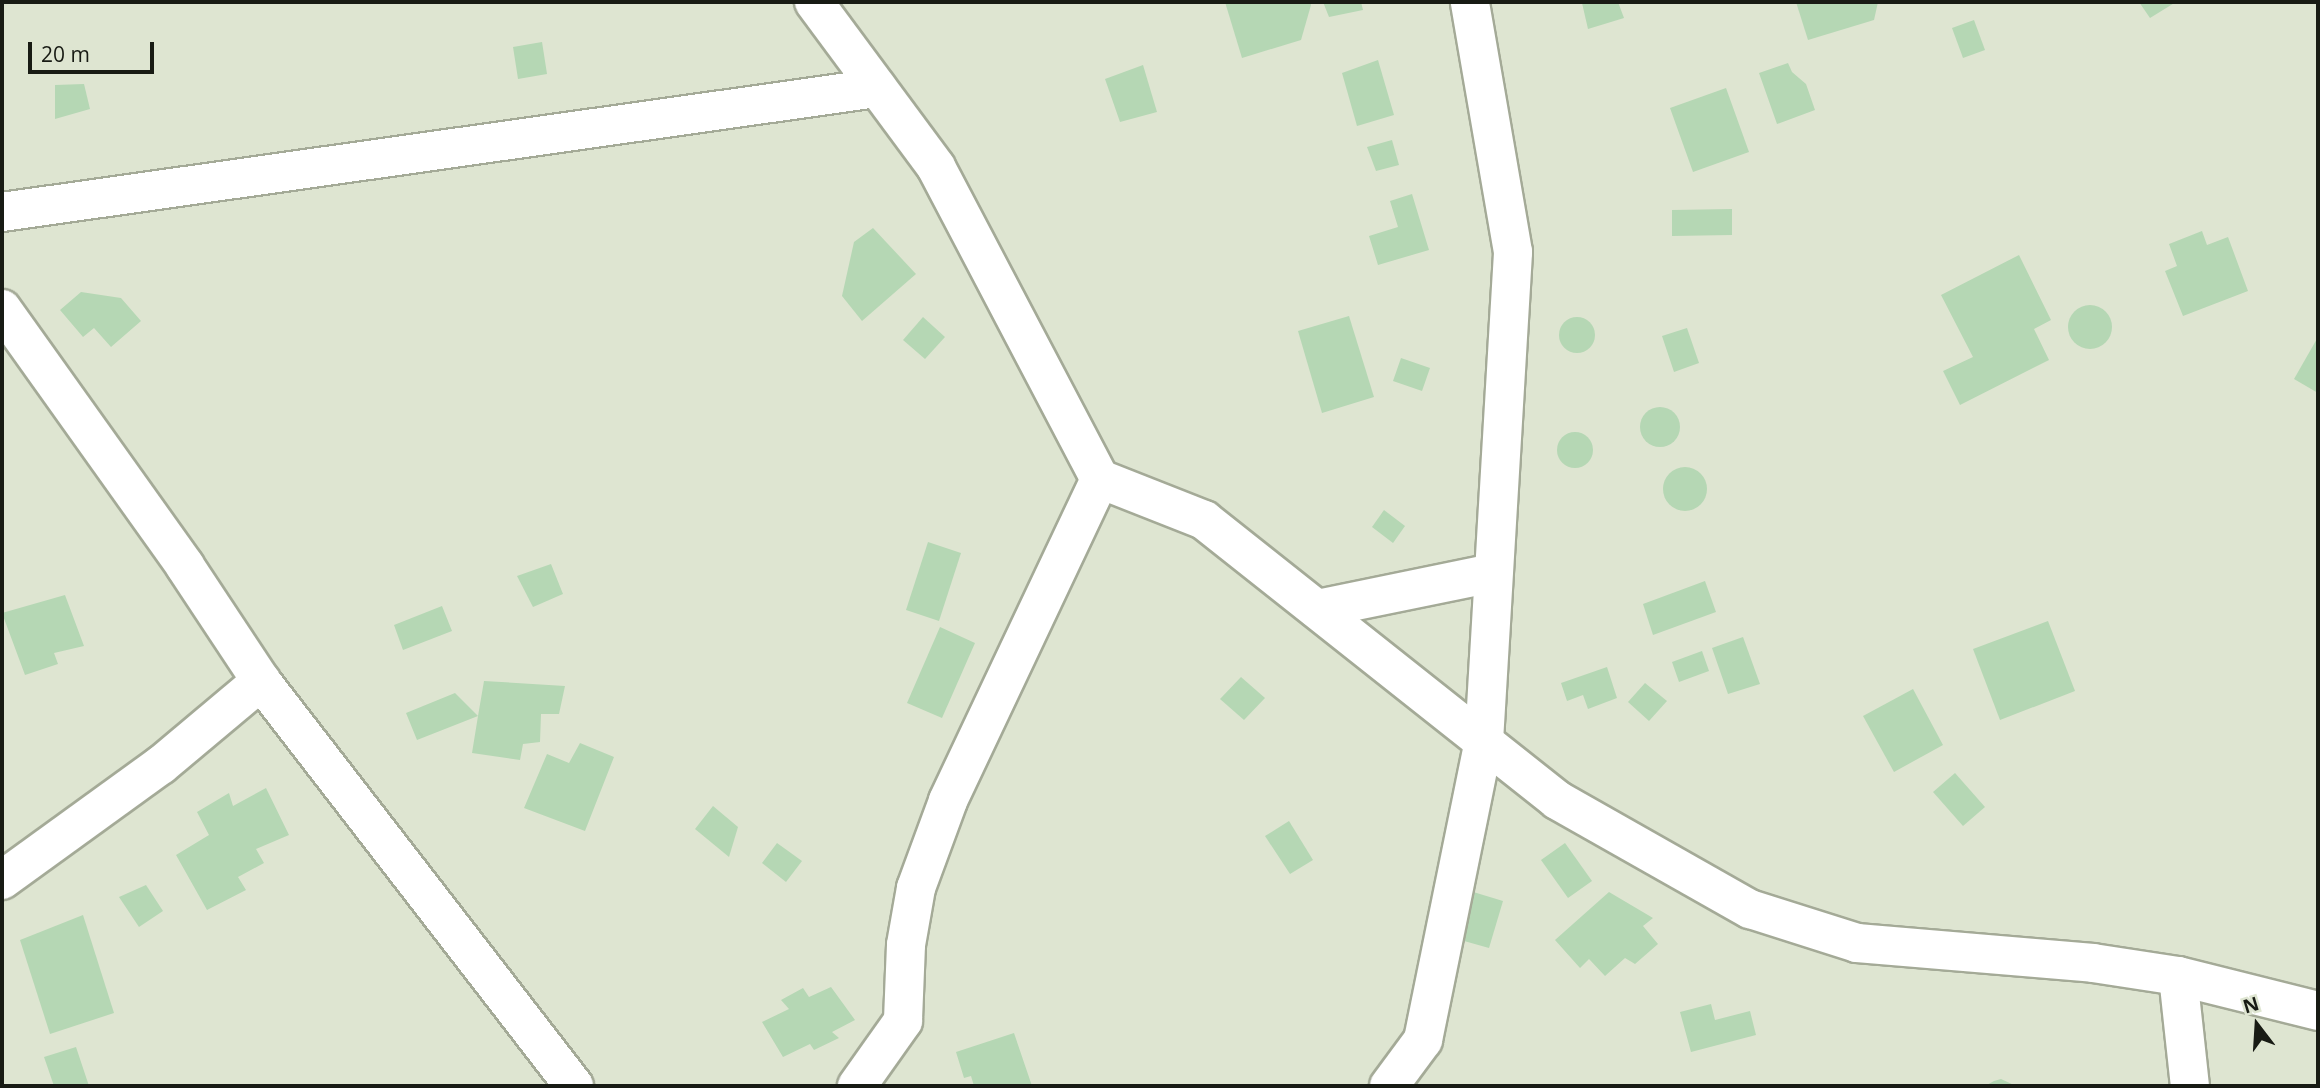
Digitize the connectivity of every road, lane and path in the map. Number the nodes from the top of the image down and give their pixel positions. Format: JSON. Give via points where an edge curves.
{"nodes":[{"id":1,"x":814,"y":2,"type":"edge"},
{"id":2,"x":1470,"y":2,"type":"edge"},
{"id":3,"x":877,"y":88,"type":"junction"},
{"id":4,"x":2,"y":212,"type":"edge"},
{"id":5,"x":2,"y":309,"type":"edge"},
{"id":6,"x":1100,"y":479,"type":"junction"},
{"id":7,"x":1493,"y":573,"type":"junction"},
{"id":8,"x":1317,"y":609,"type":"junction"},
{"id":9,"x":261,"y":681,"type":"junction"},
{"id":10,"x":1484,"y":741,"type":"junction"},
{"id":11,"x":2,"y":880,"type":"edge"},
{"id":12,"x":2178,"y":976,"type":"junction"},
{"id":13,"x":2318,"y":1011,"type":"edge"},
{"id":14,"x":574,"y":1086,"type":"edge"},
{"id":15,"x":857,"y":1086,"type":"edge"},
{"id":16,"x":1389,"y":1086,"type":"edge"},
{"id":17,"x":2190,"y":1086,"type":"edge"}],
"edges":[{"from":1,"to":3,"type":"street"},
{"from":2,"to":7,"type":"street","via":[[1513,252]]},
{"from":3,"to":4,"type":"street"},
{"from":3,"to":6,"type":"street","via":[[936,167]]},
{"from":5,"to":9,"type":"street"},
{"from":6,"to":8,"type":"street","via":[[1203,520]]},
{"from":6,"to":15,"type":"street","via":[[948,801],[916,888],[906,945],[903,1021]]},
{"from":7,"to":8,"type":"street"},
{"from":7,"to":10,"type":"street"},
{"from":8,"to":10,"type":"street"},
{"from":9,"to":11,"type":"street","via":[[161,765]]},
{"from":9,"to":14,"type":"street"},
{"from":10,"to":12,"type":"street","via":[[1557,800],[1750,909],[1857,943],[2093,963]]},
{"from":10,"to":16,"type":"street","via":[[1423,1040]]},
{"from":12,"to":13,"type":"street"},
{"from":12,"to":17,"type":"street"}]}
